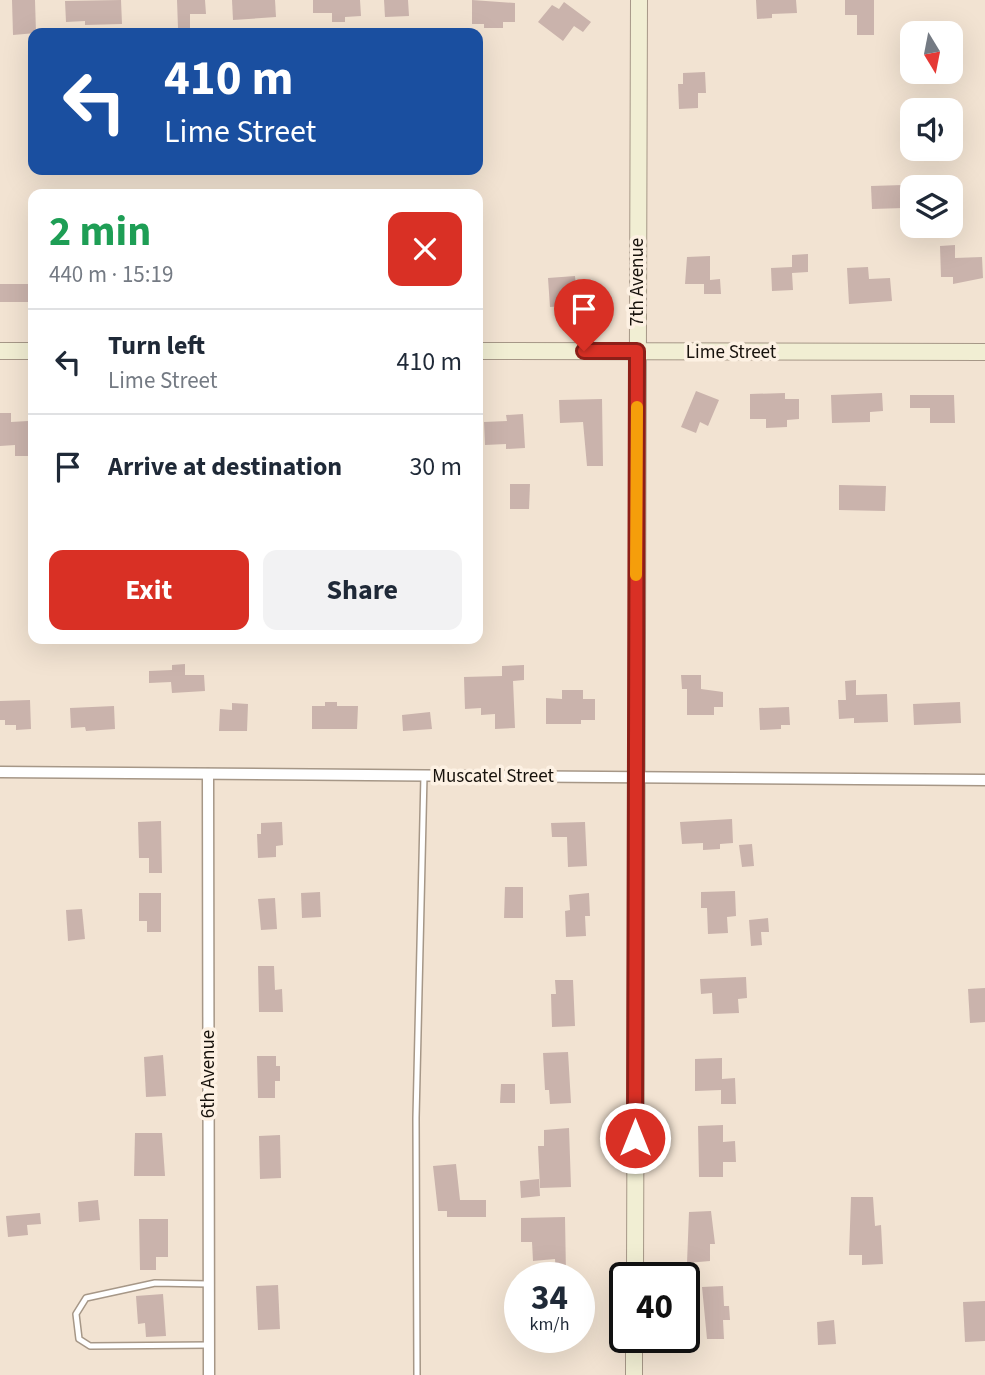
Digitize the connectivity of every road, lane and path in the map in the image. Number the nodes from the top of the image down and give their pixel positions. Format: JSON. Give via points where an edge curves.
{"nodes":[{"id":1,"x":639,"y":0,"type":"edge"},
{"id":2,"x":0,"y":351,"type":"edge"},
{"id":3,"x":28,"y":351,"type":"edge"},
{"id":4,"x":483,"y":351,"type":"edge"},
{"id":5,"x":637,"y":351,"type":"junction"},
{"id":6,"x":985,"y":352,"type":"edge"},
{"id":7,"x":0,"y":772,"type":"edge"},
{"id":8,"x":208,"y":774,"type":"junction"},
{"id":9,"x":424,"y":775,"type":"junction"},
{"id":10,"x":635,"y":777,"type":"junction"},
{"id":11,"x":985,"y":780,"type":"edge"},
{"id":12,"x":635,"y":1262,"type":"edge"},
{"id":13,"x":208,"y":1284,"type":"junction"},
{"id":14,"x":209,"y":1345,"type":"junction"},
{"id":15,"x":634,"y":1353,"type":"edge"},
{"id":16,"x":209,"y":1375,"type":"edge"},
{"id":17,"x":417,"y":1375,"type":"edge"},
{"id":18,"x":634,"y":1375,"type":"edge"}],
"edges":[{"from":1,"to":5,"type":"street","name":"7th Avenue"},
{"from":2,"to":3,"type":"street"},
{"from":4,"to":5,"type":"street","name":"Lime Street"},
{"from":5,"to":6,"type":"street","name":"Lime Street"},
{"from":5,"to":10,"type":"street","name":"7th Avenue"},
{"from":7,"to":8,"type":"street","name":"Muscatel Street"},
{"from":8,"to":9,"type":"street","name":"Muscatel Street"},
{"from":8,"to":13,"type":"street","name":"6th Avenue"},
{"from":9,"to":10,"type":"street","name":"Muscatel Street"},
{"from":9,"to":17,"type":"lane","via":[[416,1118]]},
{"from":10,"to":11,"type":"street","name":"Muscatel Street"},
{"from":10,"to":12,"type":"street","name":"7th Avenue"},
{"from":13,"to":14,"type":"street","name":"6th Avenue"},
{"from":13,"to":14,"type":"lane","via":[[155,1283],[86,1298],[76,1314],[79,1339],[90,1346]]},
{"from":14,"to":16,"type":"street","name":"6th Avenue"},
{"from":15,"to":18,"type":"street"}]}
